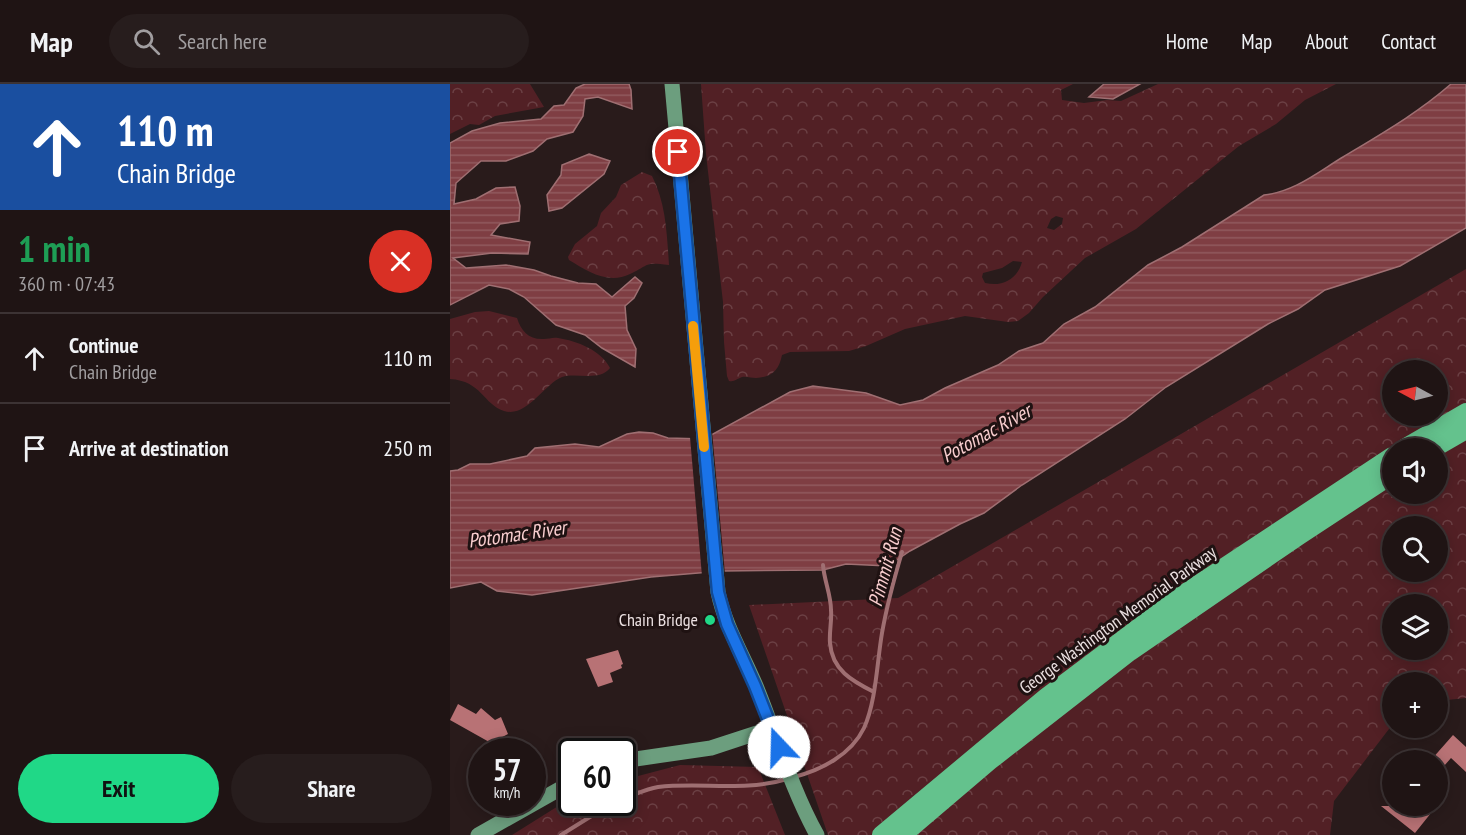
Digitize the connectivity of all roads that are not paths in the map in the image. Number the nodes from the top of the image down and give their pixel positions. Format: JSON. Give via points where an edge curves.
{"nodes":[{"id":1,"x":672,"y":84,"type":"edge"},
{"id":2,"x":1466,"y":412,"type":"edge"},
{"id":3,"x":1466,"y":430,"type":"edge"},
{"id":4,"x":1421,"y":438,"type":"edge"},
{"id":5,"x":1448,"y":440,"type":"edge"},
{"id":6,"x":1382,"y":463,"type":"edge"},
{"id":7,"x":1382,"y":482,"type":"edge"},
{"id":8,"x":772,"y":728,"type":"junction"},
{"id":9,"x":987,"y":754,"type":"junction"},
{"id":10,"x":636,"y":758,"type":"edge"},
{"id":11,"x":558,"y":790,"type":"edge"},
{"id":12,"x":814,"y":830,"type":"edge"},
{"id":13,"x":478,"y":835,"type":"edge"},
{"id":14,"x":880,"y":835,"type":"edge"},
{"id":15,"x":903,"y":835,"type":"edge"}],
"edges":[{"from":1,"to":8,"type":"main road","via":[[715,569],[727,624]]},
{"from":2,"to":4,"type":"highway"},
{"from":3,"to":5,"type":"highway"},
{"from":6,"to":9,"type":"highway","name":"George Washington Memorial Parkway","via":[[1180,596],[1046,698]]},
{"from":7,"to":9,"type":"highway","name":"George Washington Memorial Parkway"},
{"from":8,"to":10,"type":"main road","via":[[702,750]]},
{"from":8,"to":12,"type":"main road"},
{"from":9,"to":14,"type":"highway","name":"George Washington Memorial Parkway"},
{"from":9,"to":15,"type":"highway","name":"George Washington Memorial Parkway"},
{"from":11,"to":13,"type":"main road"}]}
